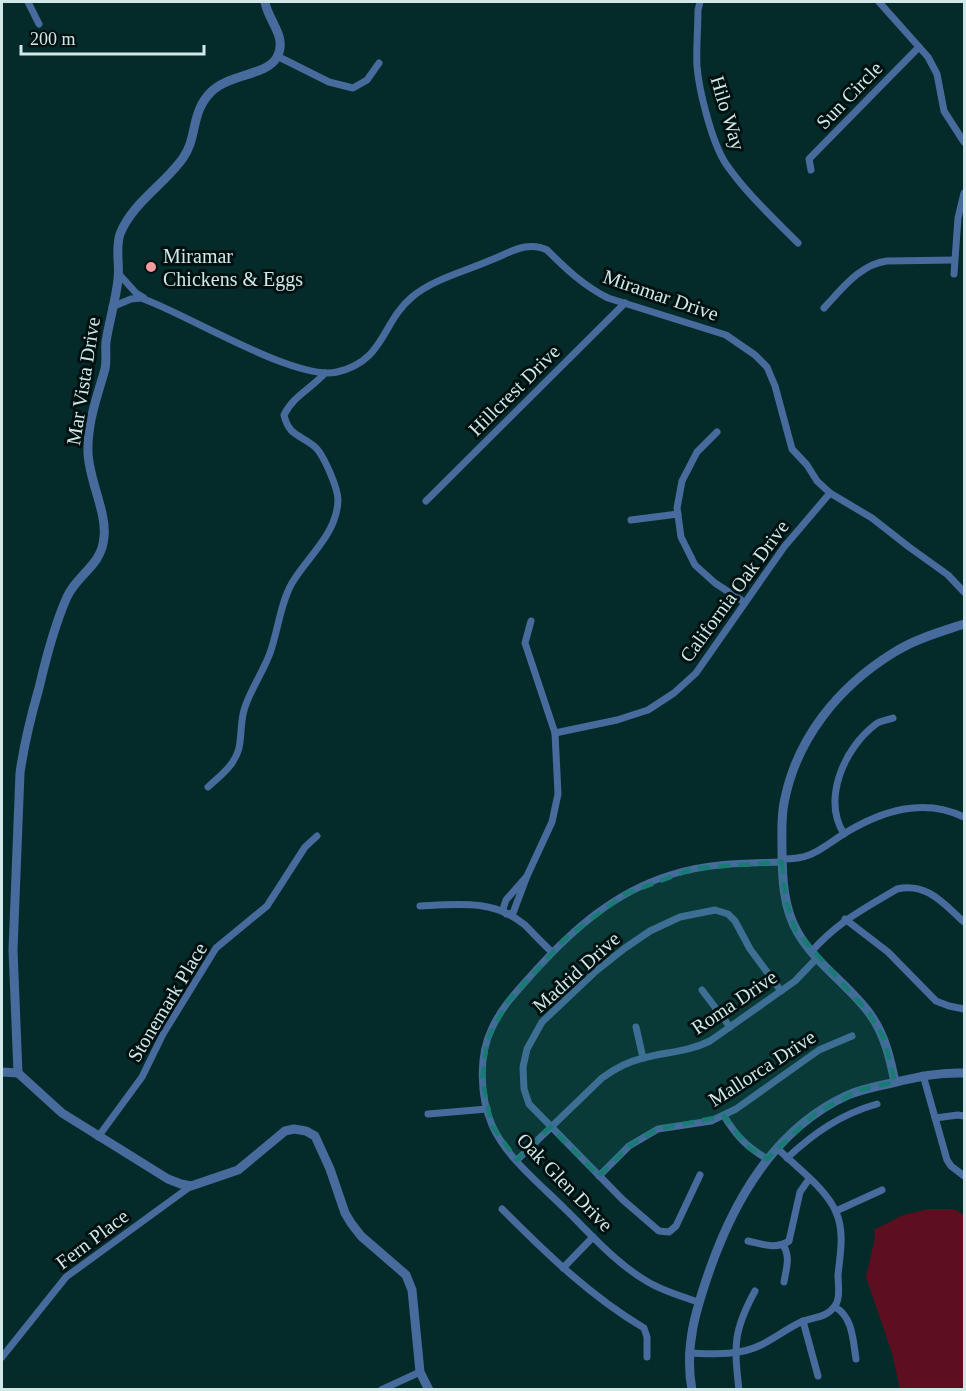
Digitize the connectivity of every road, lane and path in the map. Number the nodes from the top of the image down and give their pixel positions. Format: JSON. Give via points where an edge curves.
{"nodes":[{"id":1,"x":28,"y":2,"type":"edge"},
{"id":2,"x":265,"y":2,"type":"edge"},
{"id":3,"x":700,"y":2,"type":"edge"},
{"id":4,"x":879,"y":2,"type":"edge"},
{"id":5,"x":39,"y":24,"type":"dead end"},
{"id":6,"x":919,"y":47,"type":"junction"},
{"id":7,"x":278,"y":56,"type":"junction"},
{"id":8,"x":379,"y":63,"type":"dead end"},
{"id":9,"x":964,"y":142,"type":"edge"},
{"id":10,"x":811,"y":170,"type":"dead end"},
{"id":11,"x":964,"y":193,"type":"edge"},
{"id":12,"x":798,"y":243,"type":"dead end"},
{"id":13,"x":954,"y":260,"type":"junction"},
{"id":14,"x":118,"y":273,"type":"junction"},
{"id":15,"x":954,"y":274,"type":"dead end"},
{"id":16,"x":152,"y":302,"type":"junction"},
{"id":17,"x":625,"y":303,"type":"junction"},
{"id":18,"x":112,"y":308,"type":"junction"},
{"id":19,"x":824,"y":308,"type":"dead end"},
{"id":20,"x":325,"y":373,"type":"junction"},
{"id":21,"x":717,"y":432,"type":"dead end"},
{"id":22,"x":830,"y":493,"type":"junction"},
{"id":23,"x":426,"y":501,"type":"dead end"},
{"id":24,"x":678,"y":514,"type":"junction"},
{"id":25,"x":631,"y":520,"type":"dead end"},
{"id":26,"x":964,"y":592,"type":"edge"},
{"id":27,"x":744,"y":602,"type":"junction"},
{"id":28,"x":531,"y":621,"type":"dead end"},
{"id":29,"x":964,"y":624,"type":"edge"},
{"id":30,"x":893,"y":718,"type":"dead end"},
{"id":31,"x":555,"y":733,"type":"junction"},
{"id":32,"x":208,"y":787,"type":"dead end"},
{"id":33,"x":964,"y":817,"type":"edge"},
{"id":34,"x":844,"y":834,"type":"junction"},
{"id":35,"x":317,"y":836,"type":"dead end"},
{"id":36,"x":782,"y":861,"type":"junction"},
{"id":37,"x":527,"y":876,"type":"junction"},
{"id":38,"x":420,"y":906,"type":"dead end"},
{"id":39,"x":504,"y":911,"type":"junction"},
{"id":40,"x":845,"y":919,"type":"junction"},
{"id":41,"x":964,"y":922,"type":"edge"},
{"id":42,"x":552,"y":952,"type":"junction"},
{"id":43,"x":814,"y":955,"type":"junction"},
{"id":44,"x":702,"y":990,"type":"dead end"},
{"id":45,"x":781,"y":991,"type":"junction"},
{"id":46,"x":964,"y":1009,"type":"edge"},
{"id":47,"x":636,"y":1027,"type":"dead end"},
{"id":48,"x":730,"y":1027,"type":"junction"},
{"id":49,"x":852,"y":1036,"type":"dead end"},
{"id":50,"x":642,"y":1058,"type":"junction"},
{"id":51,"x":2,"y":1072,"type":"edge"},
{"id":52,"x":18,"y":1073,"type":"junction"},
{"id":53,"x":964,"y":1073,"type":"edge"},
{"id":54,"x":923,"y":1075,"type":"junction"},
{"id":55,"x":896,"y":1082,"type":"junction"},
{"id":56,"x":877,"y":1104,"type":"dead end"},
{"id":57,"x":487,"y":1109,"type":"junction"},
{"id":58,"x":428,"y":1114,"type":"dead end"},
{"id":59,"x":724,"y":1116,"type":"junction"},
{"id":60,"x":964,"y":1116,"type":"edge"},
{"id":61,"x":935,"y":1118,"type":"junction"},
{"id":62,"x":550,"y":1128,"type":"junction"},
{"id":63,"x":98,"y":1137,"type":"junction"},
{"id":64,"x":777,"y":1148,"type":"junction"},
{"id":65,"x":787,"y":1158,"type":"junction"},
{"id":66,"x":767,"y":1159,"type":"junction"},
{"id":67,"x":517,"y":1160,"type":"junction"},
{"id":68,"x":700,"y":1175,"type":"dead end"},
{"id":69,"x":599,"y":1176,"type":"junction"},
{"id":70,"x":964,"y":1176,"type":"edge"},
{"id":71,"x":809,"y":1179,"type":"junction"},
{"id":72,"x":191,"y":1186,"type":"junction"},
{"id":73,"x":882,"y":1190,"type":"dead end"},
{"id":74,"x":502,"y":1209,"type":"dead end"},
{"id":75,"x":836,"y":1211,"type":"junction"},
{"id":76,"x":593,"y":1237,"type":"junction"},
{"id":77,"x":748,"y":1241,"type":"dead end"},
{"id":78,"x":783,"y":1245,"type":"junction"},
{"id":79,"x":563,"y":1268,"type":"junction"},
{"id":80,"x":784,"y":1282,"type":"dead end"},
{"id":81,"x":755,"y":1292,"type":"dead end"},
{"id":82,"x":698,"y":1302,"type":"junction"},
{"id":83,"x":835,"y":1307,"type":"junction"},
{"id":84,"x":803,"y":1321,"type":"junction"},
{"id":85,"x":735,"y":1352,"type":"junction"},
{"id":86,"x":689,"y":1353,"type":"junction"},
{"id":87,"x":2,"y":1357,"type":"edge"},
{"id":88,"x":647,"y":1357,"type":"dead end"},
{"id":89,"x":856,"y":1359,"type":"dead end"},
{"id":90,"x":420,"y":1372,"type":"junction"},
{"id":91,"x":818,"y":1376,"type":"dead end"},
{"id":92,"x":381,"y":1389,"type":"edge"},
{"id":93,"x":429,"y":1389,"type":"edge"},
{"id":94,"x":692,"y":1389,"type":"edge"},
{"id":95,"x":740,"y":1389,"type":"edge"}],
"edges":[{"from":1,"to":5,"type":"street"},
{"from":2,"to":7,"type":"street","via":[[280,37]]},
{"from":3,"to":12,"type":"street","name":"Hilo Way","via":[[699,77],[714,137],[727,165]]},
{"from":4,"to":6,"type":"street"},
{"from":6,"to":9,"type":"street","via":[[937,74],[944,111]]},
{"from":6,"to":10,"type":"street","name":"Sun Circle","via":[[809,159]]},
{"from":7,"to":8,"type":"street","via":[[329,82],[353,88],[367,80]]},
{"from":7,"to":14,"type":"street","name":"Mar Vista Drive","via":[[264,69],[227,80],[208,94],[195,117],[184,157],[134,212],[121,233]]},
{"from":11,"to":13,"type":"street"},
{"from":13,"to":15,"type":"street"},
{"from":13,"to":19,"type":"street","via":[[876,263],[856,276]]},
{"from":14,"to":16,"type":"street","name":"Miramar Drive","via":[[136,293]]},
{"from":14,"to":18,"type":"street","name":"Mar Vista Drive"},
{"from":16,"to":18,"type":"street","name":"Miramar Drive","via":[[131,299]]},
{"from":16,"to":20,"type":"street","name":"Miramar Drive","via":[[256,352]]},
{"from":17,"to":20,"type":"street","name":"Miramar Drive","via":[[597,293],[547,250],[521,248],[413,296],[368,357]]},
{"from":17,"to":22,"type":"street","name":"Miramar Drive","via":[[726,335],[755,355],[776,387],[792,448]]},
{"from":17,"to":23,"type":"street","name":"Hillcrest Drive"},
{"from":18,"to":52,"type":"street","name":"Mar Vista Drive","via":[[88,453],[105,536],[98,559],[67,596],[48,651],[20,772],[14,950]]},
{"from":20,"to":32,"type":"street","via":[[290,403],[284,415],[293,433],[321,453],[338,497],[336,514],[325,540],[289,591],[269,653],[245,705],[236,757]]},
{"from":21,"to":24,"type":"street","via":[[697,452],[682,481]]},
{"from":22,"to":26,"type":"street","name":"Miramar Drive","via":[[872,518],[948,574]]},
{"from":22,"to":27,"type":"street","name":"California Oak Drive","via":[[783,547]]},
{"from":24,"to":25,"type":"street"},
{"from":24,"to":27,"type":"street","via":[[681,537],[695,565]]},
{"from":27,"to":31,"type":"street","name":"California Oak Drive","via":[[696,673],[674,693],[648,710]]},
{"from":28,"to":31,"type":"street","via":[[525,643]]},
{"from":29,"to":36,"type":"street","via":[[894,652],[865,672],[826,711],[791,772],[782,820]]},
{"from":30,"to":34,"type":"street","via":[[877,723],[861,739],[841,773],[834,799],[835,814]]},
{"from":31,"to":37,"type":"street","via":[[556,803],[552,822]]},
{"from":33,"to":34,"type":"street","name":"Oak Glen Drive","via":[[932,808],[900,810],[873,817]]},
{"from":34,"to":36,"type":"street","name":"Oak Glen Drive","via":[[811,856]]},
{"from":35,"to":63,"type":"street","name":"Stonemark Place","via":[[267,906],[216,948],[163,1034],[142,1077]]},
{"from":36,"to":42,"type":"street","name":"Oak Glen Drive","via":[[695,867],[668,875],[600,910]]},
{"from":36,"to":43,"type":"street","via":[[786,901],[796,931]]},
{"from":37,"to":39,"type":"street","via":[[506,900]]},
{"from":37,"to":39,"type":"street","via":[[513,914]]},
{"from":38,"to":39,"type":"street","via":[[470,903]]},
{"from":39,"to":42,"type":"street"},
{"from":40,"to":41,"type":"street","name":"Roma Drive","via":[[904,887],[930,892]]},
{"from":40,"to":43,"type":"street","name":"Roma Drive","via":[[829,932]]},
{"from":40,"to":46,"type":"street","via":[[888,952],[936,1001]]},
{"from":42,"to":57,"type":"street","name":"Oak Glen Drive","via":[[508,1001],[492,1028],[482,1080]]},
{"from":43,"to":45,"type":"street","name":"Roma Drive","via":[[795,981]]},
{"from":43,"to":55,"type":"street","via":[[870,1013],[884,1038]]},
{"from":44,"to":48,"type":"street"},
{"from":45,"to":48,"type":"street","name":"Roma Drive"},
{"from":45,"to":62,"type":"street","name":"Madrid Drive","via":[[735,921],[721,911],[680,917],[650,931],[596,971],[534,1034],[523,1067],[524,1089],[529,1104]]},
{"from":47,"to":50,"type":"street"},
{"from":48,"to":50,"type":"street","name":"Roma Drive","via":[[695,1048]]},
{"from":49,"to":59,"type":"street","name":"Mallorca Drive","via":[[819,1050]]},
{"from":50,"to":62,"type":"street","name":"Roma Drive","via":[[602,1078]]},
{"from":51,"to":52,"type":"street"},
{"from":52,"to":63,"type":"street","via":[[62,1113]]},
{"from":53,"to":54,"type":"street"},
{"from":54,"to":55,"type":"street"},
{"from":54,"to":61,"type":"street"},
{"from":55,"to":64,"type":"street","via":[[846,1096],[816,1113]]},
{"from":56,"to":65,"type":"street","via":[[839,1118],[808,1138]]},
{"from":57,"to":58,"type":"street"},
{"from":57,"to":67,"type":"street","name":"Oak Glen Drive","via":[[492,1126]]},
{"from":59,"to":66,"type":"street","via":[[746,1146]]},
{"from":59,"to":69,"type":"street","name":"Mallorca Drive","via":[[658,1130],[629,1146]]},
{"from":60,"to":61,"type":"street"},
{"from":61,"to":70,"type":"street","via":[[947,1160]]},
{"from":62,"to":67,"type":"street","name":"Roma Drive"},
{"from":62,"to":69,"type":"street","name":"Madrid Drive"},
{"from":63,"to":72,"type":"street","via":[[168,1179]]},
{"from":64,"to":65,"type":"street"},
{"from":64,"to":66,"type":"street"},
{"from":65,"to":71,"type":"street"},
{"from":66,"to":82,"type":"street","via":[[728,1225]]},
{"from":67,"to":76,"type":"street","name":"Oak Glen Drive"},
{"from":68,"to":69,"type":"street","name":"Madrid Drive","via":[[676,1226],[669,1232],[659,1231]]},
{"from":71,"to":75,"type":"street"},
{"from":71,"to":78,"type":"street","via":[[800,1192],[791,1236]]},
{"from":72,"to":87,"type":"street","name":"Fern Place","via":[[66,1277]]},
{"from":72,"to":90,"type":"street","via":[[243,1167],[285,1131],[294,1129],[315,1136],[351,1223],[400,1268],[409,1282]]},
{"from":73,"to":75,"type":"street"},
{"from":74,"to":79,"type":"street"},
{"from":75,"to":83,"type":"street","via":[[842,1251]]},
{"from":76,"to":79,"type":"street"},
{"from":76,"to":82,"type":"street","name":"Oak Glen Drive","via":[[648,1282]]},
{"from":77,"to":78,"type":"street"},
{"from":78,"to":80,"type":"street","via":[[788,1252]]},
{"from":79,"to":88,"type":"street","via":[[592,1294],[644,1328]]},
{"from":81,"to":85,"type":"street","via":[[737,1329]]},
{"from":82,"to":86,"type":"street"},
{"from":83,"to":84,"type":"street","via":[[824,1316]]},
{"from":83,"to":89,"type":"street","via":[[847,1318]]},
{"from":84,"to":85,"type":"street","via":[[762,1344]]},
{"from":84,"to":91,"type":"street"},
{"from":85,"to":86,"type":"street"},
{"from":85,"to":95,"type":"street"},
{"from":86,"to":94,"type":"street"},
{"from":90,"to":92,"type":"street"},
{"from":90,"to":93,"type":"street"}]}
